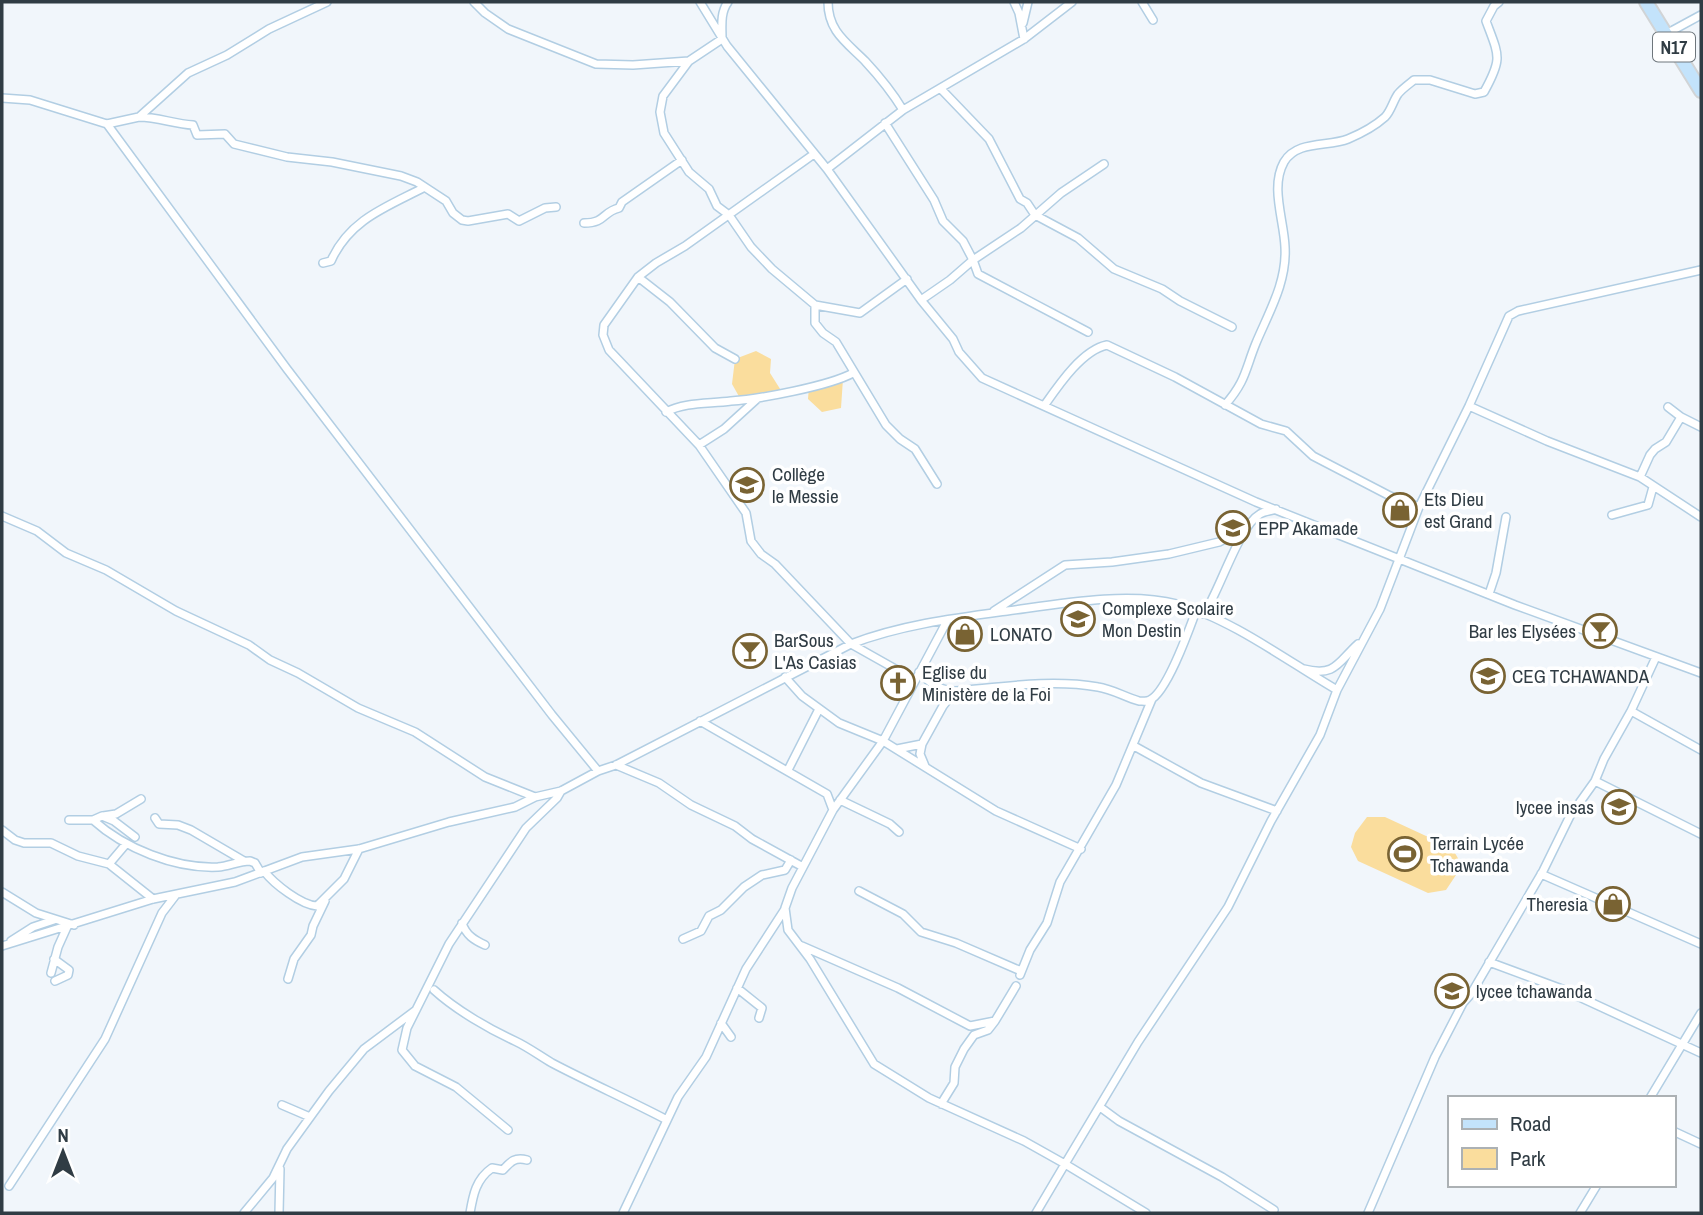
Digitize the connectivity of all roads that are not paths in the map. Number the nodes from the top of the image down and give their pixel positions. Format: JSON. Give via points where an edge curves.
{"nodes":[{"id":1,"x":327,"y":2,"type":"edge"},
{"id":2,"x":474,"y":2,"type":"edge"},
{"id":3,"x":700,"y":2,"type":"edge"},
{"id":4,"x":728,"y":2,"type":"edge"},
{"id":5,"x":1014,"y":2,"type":"edge"},
{"id":6,"x":1028,"y":2,"type":"edge"},
{"id":7,"x":1072,"y":2,"type":"edge"},
{"id":8,"x":1142,"y":2,"type":"edge"},
{"id":9,"x":1499,"y":2,"type":"edge"},
{"id":10,"x":1646,"y":2,"type":"edge"},
{"id":11,"x":830,"y":3,"type":"edge"},
{"id":12,"x":1701,"y":15,"type":"edge"},
{"id":13,"x":1153,"y":20,"type":"dead end"},
{"id":14,"x":1022,"y":27,"type":"junction"},
{"id":15,"x":1666,"y":34,"type":"junction"},
{"id":16,"x":722,"y":39,"type":"junction"},
{"id":17,"x":1024,"y":39,"type":"junction"},
{"id":18,"x":689,"y":61,"type":"junction"},
{"id":19,"x":941,"y":89,"type":"junction"},
{"id":20,"x":1701,"y":91,"type":"edge"},
{"id":21,"x":2,"y":98,"type":"edge"},
{"id":22,"x":903,"y":110,"type":"junction"},
{"id":23,"x":139,"y":117,"type":"junction"},
{"id":24,"x":885,"y":123,"type":"junction"},
{"id":25,"x":107,"y":124,"type":"junction"},
{"id":26,"x":814,"y":154,"type":"junction"},
{"id":27,"x":682,"y":160,"type":"junction"},
{"id":28,"x":1104,"y":164,"type":"dead end"},
{"id":29,"x":827,"y":169,"type":"junction"},
{"id":30,"x":423,"y":188,"type":"junction"},
{"id":31,"x":556,"y":207,"type":"dead end"},
{"id":32,"x":729,"y":215,"type":"junction"},
{"id":33,"x":1035,"y":215,"type":"junction"},
{"id":34,"x":584,"y":223,"type":"dead end"},
{"id":35,"x":973,"y":260,"type":"junction"},
{"id":36,"x":323,"y":263,"type":"dead end"},
{"id":37,"x":1701,"y":270,"type":"edge"},
{"id":38,"x":638,"y":277,"type":"junction"},
{"id":39,"x":907,"y":279,"type":"junction"},
{"id":40,"x":921,"y":300,"type":"junction"},
{"id":41,"x":815,"y":305,"type":"junction"},
{"id":42,"x":1232,"y":327,"type":"dead end"},
{"id":43,"x":1088,"y":332,"type":"dead end"},
{"id":44,"x":736,"y":359,"type":"dead end"},
{"id":45,"x":853,"y":373,"type":"junction"},
{"id":46,"x":760,"y":396,"type":"junction"},
{"id":47,"x":1225,"y":405,"type":"junction"},
{"id":48,"x":1044,"y":406,"type":"junction"},
{"id":49,"x":1469,"y":406,"type":"junction"},
{"id":50,"x":1668,"y":407,"type":"dead end"},
{"id":51,"x":666,"y":412,"type":"junction"},
{"id":52,"x":1681,"y":417,"type":"junction"},
{"id":53,"x":1701,"y":427,"type":"edge"},
{"id":54,"x":699,"y":445,"type":"junction"},
{"id":55,"x":1640,"y":477,"type":"junction"},
{"id":56,"x":937,"y":484,"type":"dead end"},
{"id":57,"x":1653,"y":487,"type":"junction"},
{"id":58,"x":1419,"y":507,"type":"junction"},
{"id":59,"x":1276,"y":509,"type":"junction"},
{"id":60,"x":1612,"y":515,"type":"dead end"},
{"id":61,"x":2,"y":516,"type":"edge"},
{"id":62,"x":1506,"y":517,"type":"dead end"},
{"id":63,"x":1701,"y":517,"type":"edge"},
{"id":64,"x":1247,"y":528,"type":"junction"},
{"id":65,"x":1401,"y":559,"type":"junction"},
{"id":66,"x":1489,"y":594,"type":"junction"},
{"id":67,"x":1200,"y":612,"type":"junction"},
{"id":68,"x":991,"y":613,"type":"junction"},
{"id":69,"x":947,"y":621,"type":"junction"},
{"id":70,"x":930,"y":624,"type":"junction"},
{"id":71,"x":936,"y":642,"type":"junction"},
{"id":72,"x":1361,"y":642,"type":"junction"},
{"id":73,"x":851,"y":644,"type":"junction"},
{"id":74,"x":1656,"y":657,"type":"junction"},
{"id":75,"x":1297,"y":666,"type":"junction"},
{"id":76,"x":919,"y":672,"type":"junction"},
{"id":77,"x":1701,"y":673,"type":"edge"},
{"id":78,"x":785,"y":677,"type":"junction"},
{"id":79,"x":915,"y":680,"type":"junction"},
{"id":80,"x":1337,"y":690,"type":"junction"},
{"id":81,"x":955,"y":691,"type":"junction"},
{"id":82,"x":1152,"y":699,"type":"junction"},
{"id":83,"x":819,"y":709,"type":"junction"},
{"id":84,"x":1631,"y":711,"type":"junction"},
{"id":85,"x":700,"y":721,"type":"junction"},
{"id":86,"x":883,"y":741,"type":"junction"},
{"id":87,"x":922,"y":744,"type":"junction"},
{"id":88,"x":1134,"y":746,"type":"junction"},
{"id":89,"x":896,"y":749,"type":"junction"},
{"id":90,"x":1701,"y":750,"type":"edge"},
{"id":91,"x":616,"y":765,"type":"junction"},
{"id":92,"x":925,"y":766,"type":"junction"},
{"id":93,"x":788,"y":770,"type":"junction"},
{"id":94,"x":598,"y":771,"type":"junction"},
{"id":95,"x":1595,"y":781,"type":"junction"},
{"id":96,"x":561,"y":791,"type":"junction"},
{"id":97,"x":827,"y":794,"type":"junction"},
{"id":98,"x":535,"y":797,"type":"junction"},
{"id":99,"x":842,"y":797,"type":"junction"},
{"id":100,"x":141,"y":799,"type":"dead end"},
{"id":101,"x":833,"y":810,"type":"junction"},
{"id":102,"x":1277,"y":811,"type":"junction"},
{"id":103,"x":102,"y":816,"type":"junction"},
{"id":104,"x":155,"y":818,"type":"dead end"},
{"id":105,"x":69,"y":820,"type":"dead end"},
{"id":106,"x":93,"y":820,"type":"junction"},
{"id":107,"x":2,"y":830,"type":"edge"},
{"id":108,"x":899,"y":832,"type":"dead end"},
{"id":109,"x":1701,"y":834,"type":"edge"},
{"id":110,"x":135,"y":837,"type":"dead end"},
{"id":111,"x":126,"y":844,"type":"junction"},
{"id":112,"x":359,"y":849,"type":"junction"},
{"id":113,"x":1081,"y":849,"type":"junction"},
{"id":114,"x":791,"y":860,"type":"junction"},
{"id":115,"x":244,"y":861,"type":"junction"},
{"id":116,"x":109,"y":864,"type":"junction"},
{"id":117,"x":803,"y":867,"type":"junction"},
{"id":118,"x":262,"y":872,"type":"junction"},
{"id":119,"x":1541,"y":874,"type":"junction"},
{"id":120,"x":859,"y":891,"type":"dead end"},
{"id":121,"x":2,"y":892,"type":"edge"},
{"id":122,"x":174,"y":896,"type":"junction"},
{"id":123,"x":153,"y":900,"type":"junction"},
{"id":124,"x":325,"y":900,"type":"junction"},
{"id":125,"x":785,"y":908,"type":"junction"},
{"id":126,"x":57,"y":920,"type":"junction"},
{"id":127,"x":462,"y":923,"type":"junction"},
{"id":128,"x":71,"y":926,"type":"junction"},
{"id":129,"x":683,"y":939,"type":"dead end"},
{"id":130,"x":1701,"y":944,"type":"edge"},
{"id":131,"x":485,"y":945,"type":"dead end"},
{"id":132,"x":802,"y":946,"type":"junction"},
{"id":133,"x":54,"y":959,"type":"junction"},
{"id":134,"x":1489,"y":962,"type":"junction"},
{"id":135,"x":288,"y":979,"type":"dead end"},
{"id":136,"x":1016,"y":986,"type":"dead end"},
{"id":137,"x":737,"y":988,"type":"junction"},
{"id":138,"x":434,"y":990,"type":"dead end"},
{"id":139,"x":416,"y":1010,"type":"junction"},
{"id":140,"x":1701,"y":1013,"type":"edge"},
{"id":141,"x":759,"y":1018,"type":"dead end"},
{"id":142,"x":995,"y":1021,"type":"junction"},
{"id":143,"x":721,"y":1023,"type":"junction"},
{"id":144,"x":731,"y":1037,"type":"dead end"},
{"id":145,"x":1682,"y":1044,"type":"junction"},
{"id":146,"x":1701,"y":1053,"type":"edge"},
{"id":147,"x":1651,"y":1096,"type":"edge"},
{"id":148,"x":941,"y":1104,"type":"junction"},
{"id":149,"x":282,"y":1105,"type":"dead end"},
{"id":150,"x":1100,"y":1107,"type":"junction"},
{"id":151,"x":310,"y":1116,"type":"junction"},
{"id":152,"x":667,"y":1120,"type":"junction"},
{"id":153,"x":508,"y":1129,"type":"dead end"},
{"id":154,"x":1675,"y":1132,"type":"edge"},
{"id":155,"x":1701,"y":1144,"type":"edge"},
{"id":156,"x":527,"y":1160,"type":"dead end"},
{"id":157,"x":280,"y":1163,"type":"junction"},
{"id":158,"x":1065,"y":1164,"type":"junction"},
{"id":159,"x":9,"y":1186,"type":"dead end"},
{"id":160,"x":1596,"y":1187,"type":"edge"},
{"id":161,"x":1273,"y":1212,"type":"edge"},
{"id":162,"x":244,"y":1213,"type":"edge"},
{"id":163,"x":279,"y":1213,"type":"edge"},
{"id":164,"x":470,"y":1213,"type":"edge"},
{"id":165,"x":623,"y":1213,"type":"edge"},
{"id":166,"x":1036,"y":1213,"type":"edge"},
{"id":167,"x":1146,"y":1213,"type":"edge"},
{"id":168,"x":1284,"y":1213,"type":"edge"},
{"id":169,"x":1368,"y":1213,"type":"edge"},
{"id":170,"x":1580,"y":1213,"type":"edge"}],
"edges":[{"from":1,"to":23,"type":"street","via":[[188,73]]},
{"from":2,"to":18,"type":"street","via":[[508,29],[596,64]]},
{"from":3,"to":16,"type":"street"},
{"from":4,"to":16,"type":"street"},
{"from":5,"to":14,"type":"street"},
{"from":6,"to":14,"type":"street"},
{"from":7,"to":17,"type":"street"},
{"from":8,"to":13,"type":"street"},
{"from":9,"to":47,"type":"street","via":[[1486,20],[1498,50],[1497,70],[1484,92],[1414,80],[1399,93],[1387,116],[1370,127],[1346,140],[1294,151],[1284,162],[1278,188],[1285,248],[1279,292],[1248,370]]},
{"from":10,"to":15,"type":"main road","number":"N17"},
{"from":11,"to":22,"type":"street","via":[[828,16],[847,46],[886,85]]},
{"from":12,"to":15,"type":"street"},
{"from":14,"to":17,"type":"street"},
{"from":15,"to":20,"type":"main road","number":"N17"},
{"from":16,"to":18,"type":"street"},
{"from":16,"to":26,"type":"street"},
{"from":17,"to":19,"type":"street"},
{"from":18,"to":27,"type":"street","via":[[663,96],[660,112],[664,133]]},
{"from":19,"to":22,"type":"street"},
{"from":19,"to":33,"type":"street","via":[[989,139],[1020,199]]},
{"from":21,"to":25,"type":"street","via":[[30,100]]},
{"from":22,"to":24,"type":"street"},
{"from":23,"to":25,"type":"street"},
{"from":23,"to":30,"type":"street","via":[[193,125],[197,135],[225,134],[234,144],[287,157],[401,176]]},
{"from":24,"to":29,"type":"street"},
{"from":24,"to":35,"type":"street","via":[[943,221]]},
{"from":25,"to":94,"type":"street","via":[[287,369]]},
{"from":26,"to":29,"type":"street"},
{"from":26,"to":32,"type":"street"},
{"from":27,"to":32,"type":"street"},
{"from":27,"to":34,"type":"street","via":[[599,222]]},
{"from":28,"to":33,"type":"street"},
{"from":29,"to":39,"type":"street"},
{"from":30,"to":31,"type":"street","via":[[468,221],[508,214],[519,221]]},
{"from":30,"to":36,"type":"street","via":[[374,213],[339,243],[331,261]]},
{"from":32,"to":38,"type":"street"},
{"from":32,"to":41,"type":"street","via":[[772,269]]},
{"from":33,"to":35,"type":"street"},
{"from":33,"to":42,"type":"street","via":[[1078,238],[1114,269]]},
{"from":35,"to":40,"type":"street"},
{"from":35,"to":43,"type":"street","via":[[978,274]]},
{"from":37,"to":49,"type":"street","via":[[1513,312]]},
{"from":38,"to":44,"type":"street","via":[[715,348]]},
{"from":38,"to":51,"type":"street","via":[[604,325],[603,335],[609,350]]},
{"from":39,"to":40,"type":"street"},
{"from":39,"to":41,"type":"street","via":[[860,313]]},
{"from":40,"to":48,"type":"street","via":[[982,378]]},
{"from":41,"to":45,"type":"street","via":[[816,323],[836,342]]},
{"from":45,"to":46,"type":"street"},
{"from":45,"to":56,"type":"street","via":[[886,425],[915,449]]},
{"from":46,"to":51,"type":"street"},
{"from":46,"to":54,"type":"street"},
{"from":47,"to":48,"type":"street","via":[[1108,345],[1096,349],[1065,377]]},
{"from":47,"to":58,"type":"street","via":[[1286,431],[1313,456]]},
{"from":48,"to":59,"type":"street"},
{"from":49,"to":55,"type":"street"},
{"from":49,"to":58,"type":"street"},
{"from":50,"to":52,"type":"street"},
{"from":51,"to":54,"type":"street"},
{"from":52,"to":53,"type":"street"},
{"from":52,"to":55,"type":"street","via":[[1666,442],[1654,449]]},
{"from":54,"to":73,"type":"street","via":[[746,513],[751,541]]},
{"from":55,"to":57,"type":"street"},
{"from":57,"to":60,"type":"street","via":[[1648,505]]},
{"from":57,"to":63,"type":"street"},
{"from":58,"to":65,"type":"street"},
{"from":59,"to":64,"type":"street","via":[[1260,514]]},
{"from":59,"to":65,"type":"street"},
{"from":61,"to":98,"type":"street","via":[[37,531],[66,553],[106,570],[176,611],[250,645],[358,708],[415,732],[485,777]]},
{"from":62,"to":66,"type":"street"},
{"from":64,"to":67,"type":"street","via":[[1215,597]]},
{"from":64,"to":68,"type":"street","via":[[1219,542],[1169,554],[1065,565]]},
{"from":65,"to":66,"type":"street"},
{"from":65,"to":72,"type":"street"},
{"from":66,"to":74,"type":"street"},
{"from":67,"to":68,"type":"street","via":[[1140,600],[1072,602]]},
{"from":67,"to":75,"type":"street"},
{"from":67,"to":82,"type":"street"},
{"from":68,"to":69,"type":"street"},
{"from":69,"to":70,"type":"street"},
{"from":69,"to":71,"type":"street"},
{"from":70,"to":71,"type":"street"},
{"from":70,"to":73,"type":"street"},
{"from":71,"to":76,"type":"street"},
{"from":72,"to":75,"type":"street","via":[[1331,670]]},
{"from":72,"to":80,"type":"street"},
{"from":73,"to":78,"type":"street"},
{"from":73,"to":79,"type":"street"},
{"from":74,"to":77,"type":"street"},
{"from":74,"to":84,"type":"street"},
{"from":75,"to":80,"type":"street"},
{"from":76,"to":79,"type":"street"},
{"from":76,"to":81,"type":"street","via":[[941,690]]},
{"from":78,"to":83,"type":"street"},
{"from":78,"to":85,"type":"street"},
{"from":79,"to":86,"type":"street"},
{"from":80,"to":102,"type":"street","via":[[1321,735]]},
{"from":81,"to":82,"type":"street","via":[[1076,685],[1139,701]]},
{"from":81,"to":87,"type":"street"},
{"from":82,"to":88,"type":"street"},
{"from":83,"to":86,"type":"street","via":[[839,723]]},
{"from":83,"to":93,"type":"street"},
{"from":84,"to":90,"type":"street"},
{"from":84,"to":95,"type":"street"},
{"from":85,"to":91,"type":"street"},
{"from":85,"to":93,"type":"street"},
{"from":86,"to":89,"type":"street"},
{"from":86,"to":99,"type":"street"},
{"from":87,"to":89,"type":"street"},
{"from":87,"to":92,"type":"street"},
{"from":88,"to":102,"type":"street","via":[[1201,783]]},
{"from":88,"to":113,"type":"street"},
{"from":89,"to":92,"type":"street"},
{"from":91,"to":94,"type":"street"},
{"from":91,"to":114,"type":"street","via":[[659,783]]},
{"from":92,"to":113,"type":"street","via":[[996,811]]},
{"from":93,"to":97,"type":"street"},
{"from":94,"to":96,"type":"street"},
{"from":95,"to":109,"type":"street"},
{"from":95,"to":119,"type":"street","via":[[1570,816]]},
{"from":96,"to":98,"type":"street"},
{"from":96,"to":127,"type":"street","via":[[526,828]]},
{"from":97,"to":99,"type":"street"},
{"from":97,"to":101,"type":"street"},
{"from":98,"to":112,"type":"street","via":[[515,807]]},
{"from":99,"to":101,"type":"street"},
{"from":99,"to":108,"type":"street"},
{"from":100,"to":103,"type":"street"},
{"from":101,"to":117,"type":"street"},
{"from":102,"to":150,"type":"street","via":[[1228,907]]},
{"from":103,"to":106,"type":"street"},
{"from":103,"to":110,"type":"street"},
{"from":104,"to":115,"type":"street","via":[[159,824],[191,830]]},
{"from":105,"to":106,"type":"street"},
{"from":106,"to":111,"type":"street"},
{"from":107,"to":116,"type":"street","via":[[24,843],[51,843]]},
{"from":111,"to":115,"type":"street","via":[[177,863],[218,867]]},
{"from":111,"to":116,"type":"street"},
{"from":112,"to":118,"type":"street","via":[[302,857]]},
{"from":112,"to":124,"type":"street","via":[[344,879]]},
{"from":113,"to":120,"type":"street","via":[[1060,882],[1047,923],[1021,973],[921,932],[903,914]]},
{"from":114,"to":117,"type":"street"},
{"from":114,"to":129,"type":"street","via":[[785,870],[762,875],[744,887],[722,910],[709,916],[701,931]]},
{"from":115,"to":118,"type":"street","via":[[255,863]]},
{"from":116,"to":123,"type":"street"},
{"from":117,"to":125,"type":"street"},
{"from":118,"to":122,"type":"street"},
{"from":118,"to":124,"type":"street","via":[[308,906]]},
{"from":119,"to":130,"type":"street"},
{"from":119,"to":134,"type":"street"},
{"from":121,"to":126,"type":"street","via":[[36,914]]},
{"from":122,"to":123,"type":"street"},
{"from":122,"to":159,"type":"street","via":[[133,972],[105,1039]]},
{"from":123,"to":128,"type":"street"},
{"from":124,"to":135,"type":"street"},
{"from":125,"to":132,"type":"street","via":[[788,930]]},
{"from":125,"to":137,"type":"street"},
{"from":126,"to":128,"type":"street"},
{"from":126,"to":128,"type":"street","via":[[33,927],[2,946]]},
{"from":127,"to":131,"type":"street","via":[[475,941]]},
{"from":127,"to":139,"type":"street"},
{"from":128,"to":133,"type":"street"},
{"from":132,"to":142,"type":"street","via":[[970,1026]]},
{"from":132,"to":148,"type":"street","via":[[874,1064]]},
{"from":133,"to":133,"type":"street","via":[[69,970],[68,975],[53,977]]},
{"from":134,"to":145,"type":"street","via":[[1562,989]]},
{"from":134,"to":169,"type":"street","via":[[1435,1057]]},
{"from":136,"to":142,"type":"street"},
{"from":137,"to":141,"type":"street","via":[[762,1008]]},
{"from":137,"to":143,"type":"street"},
{"from":138,"to":152,"type":"street","via":[[505,1038]]},
{"from":139,"to":151,"type":"street","via":[[365,1049]]},
{"from":139,"to":153,"type":"street","via":[[402,1050],[415,1066],[456,1087]]},
{"from":140,"to":145,"type":"street"},
{"from":142,"to":148,"type":"street","via":[[988,1030],[974,1035],[964,1049],[955,1067],[954,1083]]},
{"from":143,"to":144,"type":"street"},
{"from":143,"to":152,"type":"street"},
{"from":145,"to":146,"type":"street"},
{"from":145,"to":147,"type":"street"},
{"from":148,"to":158,"type":"street"},
{"from":149,"to":151,"type":"street"},
{"from":150,"to":158,"type":"street"},
{"from":150,"to":161,"type":"street"},
{"from":151,"to":157,"type":"street"},
{"from":152,"to":165,"type":"street"},
{"from":154,"to":155,"type":"street"},
{"from":156,"to":164,"type":"street","via":[[512,1160],[503,1170],[492,1168],[485,1173],[476,1184]]},
{"from":157,"to":162,"type":"street"},
{"from":157,"to":163,"type":"street"},
{"from":158,"to":166,"type":"street"},
{"from":158,"to":167,"type":"street"},
{"from":160,"to":170,"type":"street"},
{"from":161,"to":168,"type":"street"}]}
